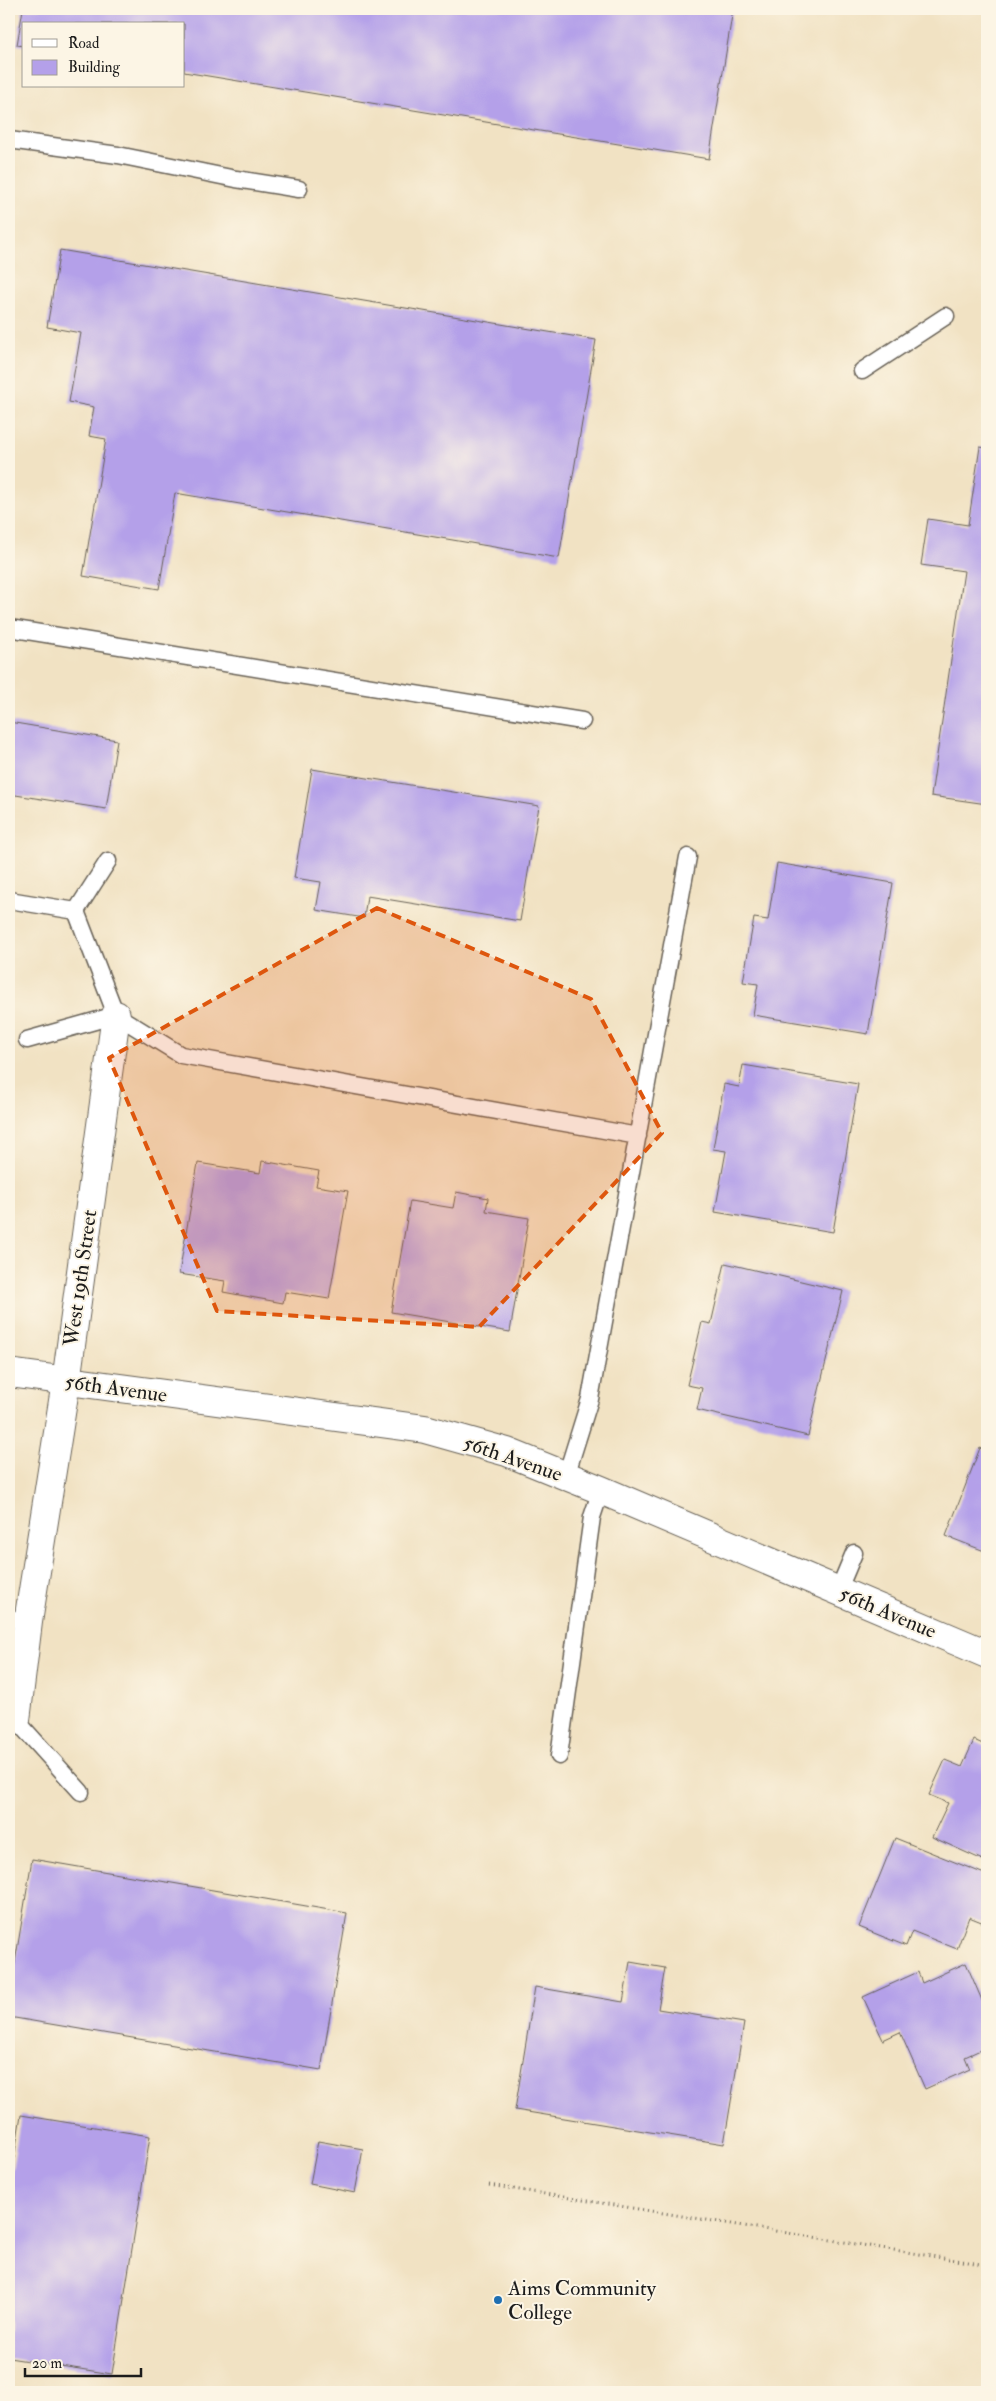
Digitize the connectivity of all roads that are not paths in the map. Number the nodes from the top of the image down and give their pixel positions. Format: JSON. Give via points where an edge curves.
{"nodes":[{"id":1,"x":9,"y":140,"type":"edge"},
{"id":2,"x":299,"y":189,"type":"dead end"},
{"id":3,"x":946,"y":316,"type":"dead end"},
{"id":4,"x":862,"y":371,"type":"dead end"},
{"id":5,"x":9,"y":628,"type":"edge"},
{"id":6,"x":582,"y":721,"type":"dead end"},
{"id":7,"x":688,"y":857,"type":"dead end"},
{"id":8,"x":108,"y":861,"type":"dead end"},
{"id":9,"x":9,"y":900,"type":"edge"},
{"id":10,"x":76,"y":911,"type":"junction"},
{"id":11,"x":116,"y":1015,"type":"junction"},
{"id":12,"x":28,"y":1040,"type":"dead end"},
{"id":13,"x":638,"y":1136,"type":"junction"},
{"id":14,"x":9,"y":1373,"type":"edge"},
{"id":15,"x":66,"y":1382,"type":"junction"},
{"id":16,"x":566,"y":1476,"type":"junction"},
{"id":17,"x":601,"y":1490,"type":"junction"},
{"id":18,"x":854,"y":1553,"type":"dead end"},
{"id":19,"x":838,"y":1591,"type":"junction"},
{"id":20,"x":18,"y":1620,"type":"edge"},
{"id":21,"x":987,"y":1654,"type":"edge"},
{"id":22,"x":11,"y":1722,"type":"edge"},
{"id":23,"x":559,"y":1756,"type":"dead end"},
{"id":24,"x":81,"y":1792,"type":"dead end"}],
"edges":[{"from":1,"to":2,"type":"lane","via":[[118,155]]},
{"from":3,"to":4,"type":"lane"},
{"from":5,"to":6,"type":"lane"},
{"from":7,"to":13,"type":"lane"},
{"from":8,"to":10,"type":"lane"},
{"from":9,"to":10,"type":"lane"},
{"from":10,"to":11,"type":"lane"},
{"from":11,"to":12,"type":"lane"},
{"from":11,"to":13,"type":"lane","via":[[181,1054]]},
{"from":11,"to":15,"type":"street","name":"West 19th Street"},
{"from":13,"to":16,"type":"lane","via":[[590,1399]]},
{"from":14,"to":15,"type":"street","name":"56th Avenue"},
{"from":15,"to":16,"type":"street","name":"56th Avenue","via":[[425,1430],[507,1452]]},
{"from":15,"to":20,"type":"street","name":"West 19th Street"},
{"from":16,"to":17,"type":"street","name":"56th Avenue"},
{"from":17,"to":19,"type":"street","name":"56th Avenue"},
{"from":17,"to":23,"type":"lane","via":[[592,1517]]},
{"from":18,"to":19,"type":"lane"},
{"from":19,"to":21,"type":"street","name":"56th Avenue"},
{"from":20,"to":22,"type":"street","name":"West 19th Street"},
{"from":22,"to":24,"type":"lane"}]}
